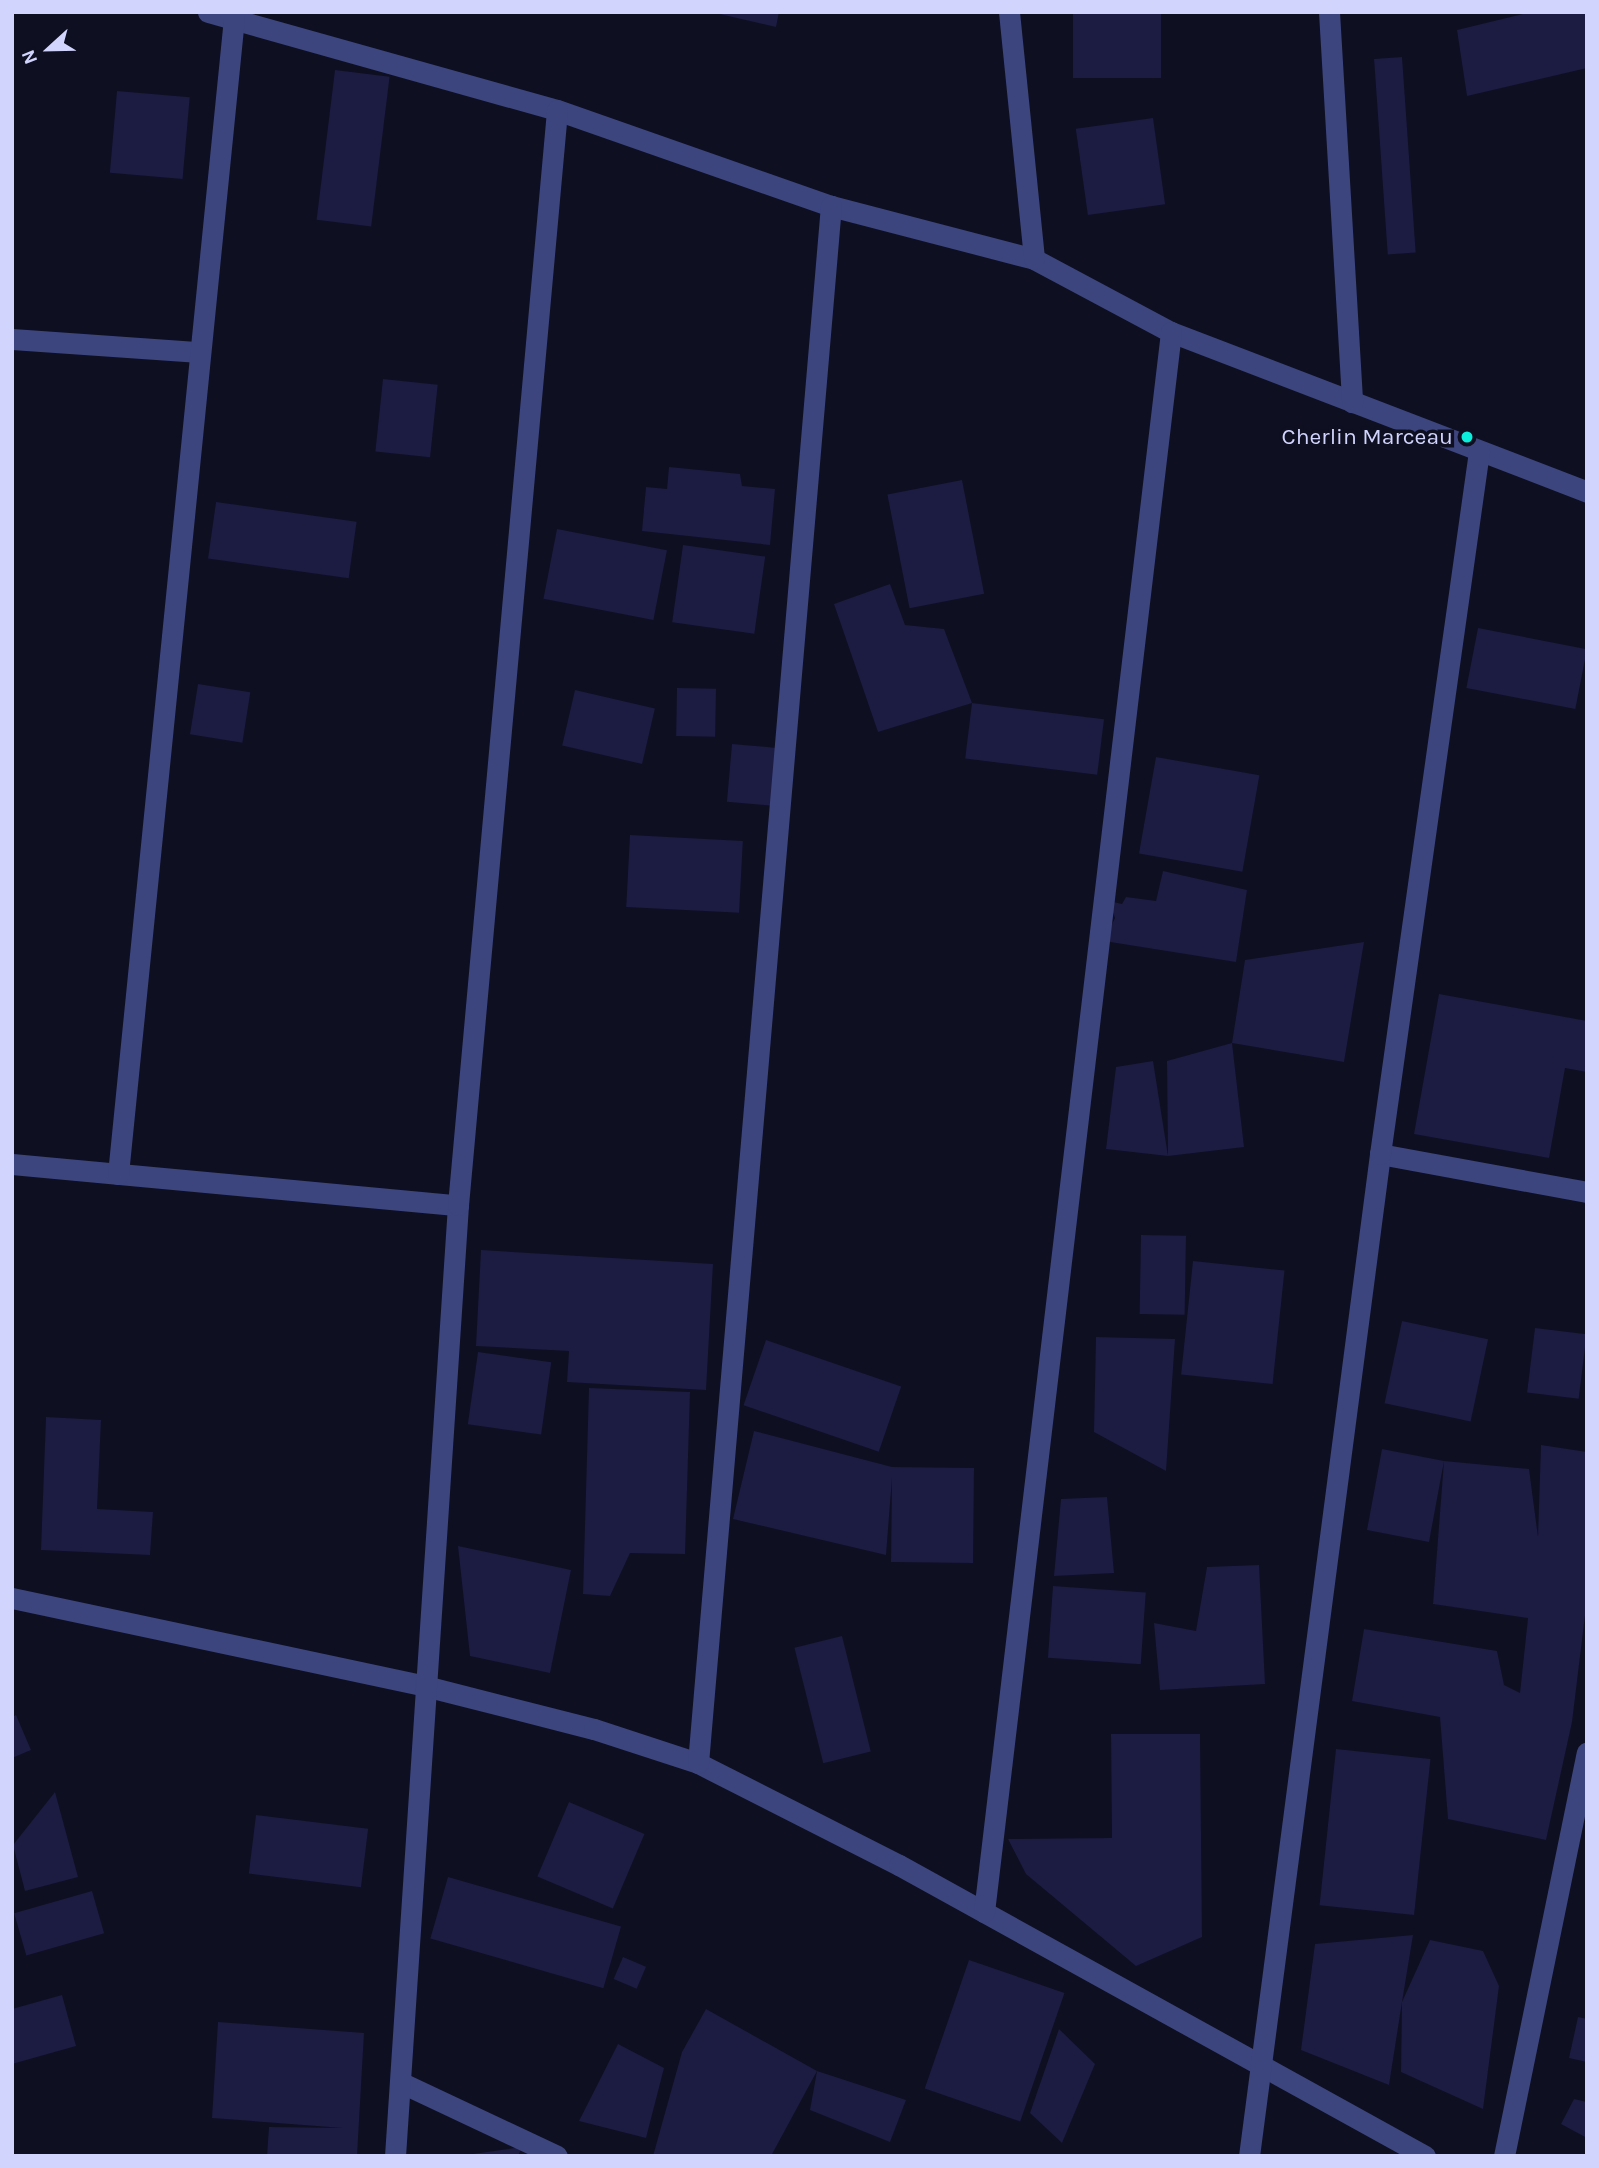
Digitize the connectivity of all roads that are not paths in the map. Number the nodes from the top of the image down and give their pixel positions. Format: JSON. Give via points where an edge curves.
{"nodes":[{"id":1,"x":208,"y":12,"type":"edge"},
{"id":2,"x":1009,"y":12,"type":"edge"},
{"id":3,"x":1329,"y":12,"type":"edge"},
{"id":4,"x":234,"y":18,"type":"junction"},
{"id":5,"x":557,"y":110,"type":"junction"},
{"id":6,"x":831,"y":206,"type":"junction"},
{"id":7,"x":1034,"y":259,"type":"junction"},
{"id":8,"x":1171,"y":332,"type":"junction"},
{"id":9,"x":12,"y":339,"type":"edge"},
{"id":10,"x":200,"y":352,"type":"junction"},
{"id":11,"x":1352,"y":402,"type":"junction"},
{"id":12,"x":1479,"y":451,"type":"junction"},
{"id":13,"x":1587,"y":492,"type":"edge"},
{"id":14,"x":1380,"y":1154,"type":"junction"},
{"id":15,"x":12,"y":1164,"type":"edge"},
{"id":16,"x":118,"y":1174,"type":"junction"},
{"id":17,"x":1587,"y":1192,"type":"edge"},
{"id":18,"x":458,"y":1205,"type":"junction"},
{"id":19,"x":12,"y":1598,"type":"edge"},
{"id":20,"x":425,"y":1686,"type":"junction"},
{"id":21,"x":1587,"y":1752,"type":"edge"},
{"id":22,"x":698,"y":1763,"type":"junction"},
{"id":23,"x":984,"y":1912,"type":"junction"},
{"id":24,"x":1262,"y":2067,"type":"junction"},
{"id":25,"x":402,"y":2083,"type":"junction"},
{"id":26,"x":395,"y":2156,"type":"edge"},
{"id":27,"x":557,"y":2156,"type":"edge"},
{"id":28,"x":1249,"y":2156,"type":"edge"},
{"id":29,"x":1425,"y":2156,"type":"edge"},
{"id":30,"x":1504,"y":2156,"type":"edge"}],
"edges":[{"from":1,"to":4,"type":"street"},
{"from":2,"to":7,"type":"street"},
{"from":3,"to":11,"type":"street"},
{"from":4,"to":5,"type":"street"},
{"from":4,"to":10,"type":"street"},
{"from":5,"to":6,"type":"street"},
{"from":5,"to":18,"type":"street"},
{"from":6,"to":7,"type":"street"},
{"from":6,"to":22,"type":"street"},
{"from":7,"to":8,"type":"street"},
{"from":8,"to":11,"type":"street"},
{"from":8,"to":23,"type":"street"},
{"from":9,"to":10,"type":"street"},
{"from":10,"to":16,"type":"street"},
{"from":11,"to":12,"type":"street"},
{"from":12,"to":13,"type":"street"},
{"from":12,"to":14,"type":"street"},
{"from":14,"to":17,"type":"street"},
{"from":14,"to":24,"type":"street"},
{"from":15,"to":16,"type":"street"},
{"from":16,"to":18,"type":"street"},
{"from":18,"to":20,"type":"street"},
{"from":19,"to":20,"type":"street"},
{"from":20,"to":22,"type":"street","via":[[594,1729]]},
{"from":20,"to":25,"type":"street"},
{"from":21,"to":30,"type":"street"},
{"from":22,"to":23,"type":"street"},
{"from":23,"to":24,"type":"street"},
{"from":24,"to":28,"type":"street"},
{"from":24,"to":29,"type":"street"},
{"from":25,"to":26,"type":"street"},
{"from":25,"to":27,"type":"street"}]}
